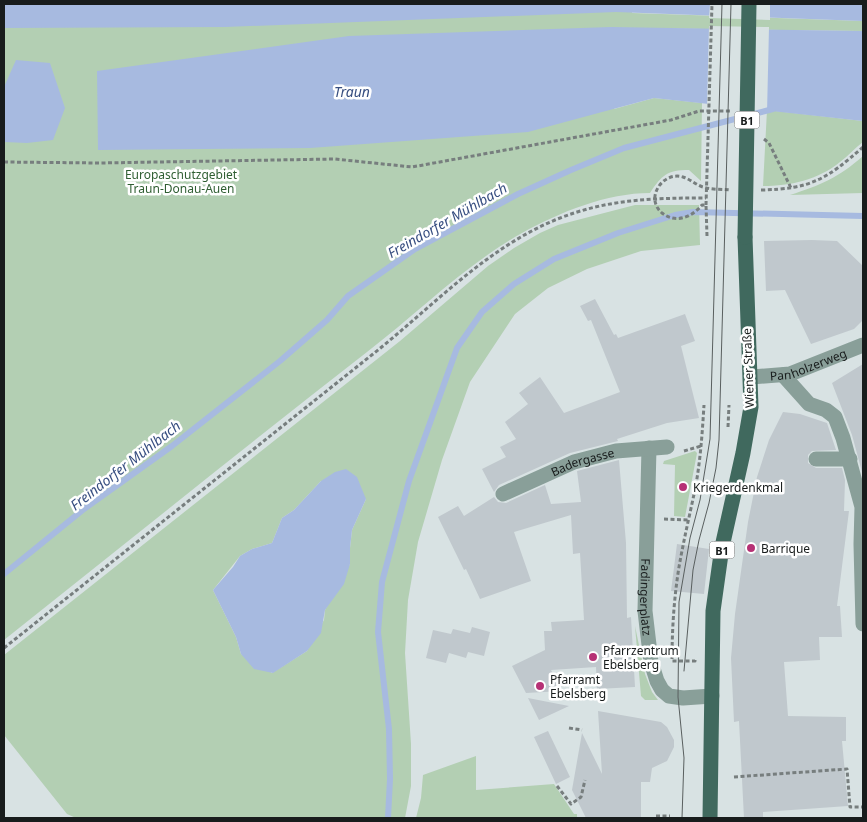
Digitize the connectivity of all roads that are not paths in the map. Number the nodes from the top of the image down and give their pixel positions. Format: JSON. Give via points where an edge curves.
{"nodes":[{"id":1,"x":749,"y":4,"type":"edge"},
{"id":2,"x":863,"y":345,"type":"edge"},
{"id":3,"x":783,"y":375,"type":"junction"},
{"id":4,"x":750,"y":377,"type":"junction"},
{"id":5,"x":667,"y":446,"type":"dead end"},
{"id":6,"x":649,"y":448,"type":"junction"},
{"id":7,"x":850,"y":458,"type":"junction"},
{"id":8,"x":816,"y":459,"type":"dead end"},
{"id":9,"x":503,"y":494,"type":"dead end"},
{"id":10,"x":863,"y":624,"type":"edge"},
{"id":11,"x":712,"y":696,"type":"junction"},
{"id":12,"x":710,"y":818,"type":"edge"}],
"edges":[{"from":1,"to":4,"type":"main road","name":"Wiener Straße","number":"B1","bridge":true,"via":[[744,237]]},
{"from":2,"to":3,"type":"street","name":"Panholzerweg"},
{"from":3,"to":4,"type":"street","name":"Panholzerweg"},
{"from":3,"to":7,"type":"street","via":[[809,404],[835,417]]},
{"from":4,"to":11,"type":"main road","name":"Wiener Straße","number":"B1","via":[[749,422],[722,547],[713,611]]},
{"from":5,"to":6,"type":"street","name":"Badergasse"},
{"from":6,"to":9,"type":"street","name":"Badergasse","via":[[616,451],[574,462]]},
{"from":6,"to":11,"type":"street","name":"Fadingerplatz","via":[[645,611],[651,662],[657,681],[669,696]]},
{"from":7,"to":8,"type":"street"},
{"from":7,"to":10,"type":"street","via":[[862,507]]},
{"from":11,"to":12,"type":"main road","name":"Wiener Straße","number":"B1"}]}
